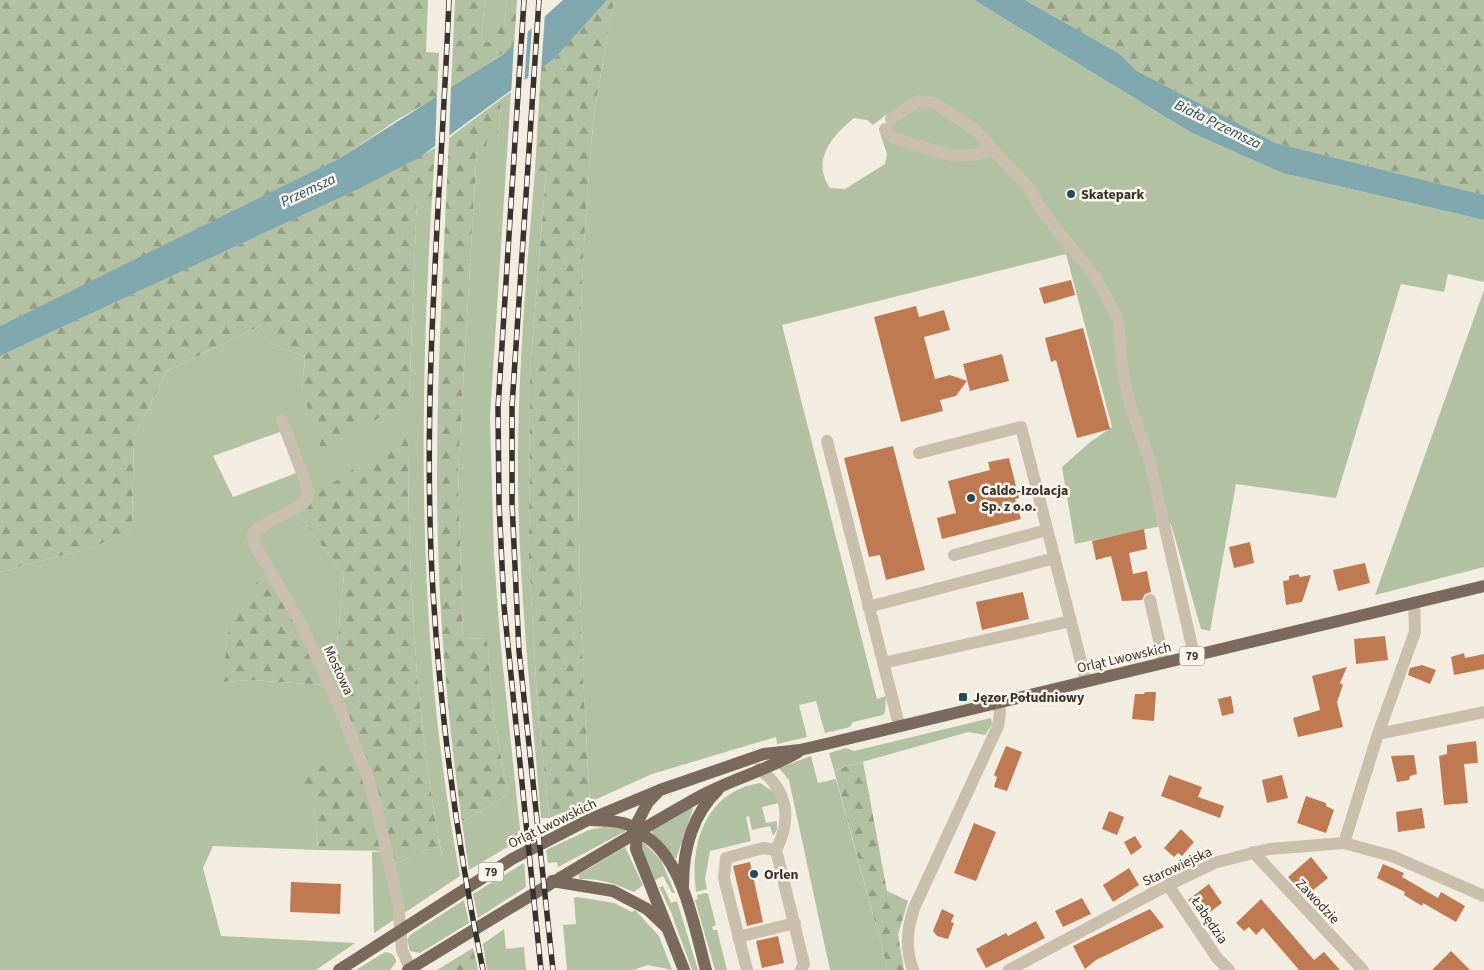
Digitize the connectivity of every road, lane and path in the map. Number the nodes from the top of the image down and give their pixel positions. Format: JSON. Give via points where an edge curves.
{"nodes":[{"id":1,"x":993,"y":150,"type":"junction"},
{"id":2,"x":282,"y":420,"type":"dead end"},
{"id":3,"x":827,"y":441,"type":"dead end"},
{"id":4,"x":919,"y":453,"type":"dead end"},
{"id":5,"x":1047,"y":530,"type":"junction"},
{"id":6,"x":954,"y":555,"type":"dead end"},
{"id":7,"x":1055,"y":558,"type":"junction"},
{"id":8,"x":1484,"y":586,"type":"edge"},
{"id":9,"x":1150,"y":600,"type":"dead end"},
{"id":10,"x":1414,"y":603,"type":"junction"},
{"id":11,"x":868,"y":607,"type":"junction"},
{"id":12,"x":1071,"y":621,"type":"junction"},
{"id":13,"x":1194,"y":656,"type":"junction"},
{"id":14,"x":1164,"y":662,"type":"junction"},
{"id":15,"x":883,"y":663,"type":"junction"},
{"id":16,"x":1086,"y":681,"type":"junction"},
{"id":17,"x":998,"y":702,"type":"junction"},
{"id":18,"x":1484,"y":712,"type":"edge"},
{"id":19,"x":899,"y":725,"type":"junction"},
{"id":20,"x":1378,"y":734,"type":"junction"},
{"id":21,"x":800,"y":750,"type":"junction"},
{"id":22,"x":759,"y":770,"type":"junction"},
{"id":23,"x":725,"y":783,"type":"junction"},
{"id":24,"x":660,"y":790,"type":"junction"},
{"id":25,"x":588,"y":820,"type":"junction"},
{"id":26,"x":637,"y":833,"type":"junction"},
{"id":27,"x":1344,"y":843,"type":"junction"},
{"id":28,"x":776,"y":850,"type":"junction"},
{"id":29,"x":1253,"y":852,"type":"junction"},
{"id":30,"x":552,"y":881,"type":"junction"},
{"id":31,"x":1168,"y":884,"type":"junction"},
{"id":32,"x":683,"y":890,"type":"junction"},
{"id":33,"x":1484,"y":896,"type":"edge"},
{"id":34,"x":794,"y":923,"type":"junction"},
{"id":35,"x":669,"y":930,"type":"junction"},
{"id":36,"x":399,"y":932,"type":"junction"},
{"id":37,"x":738,"y":937,"type":"junction"},
{"id":38,"x":1031,"y":965,"type":"edge"},
{"id":39,"x":410,"y":969,"type":"edge"},
{"id":40,"x":339,"y":970,"type":"edge"},
{"id":41,"x":684,"y":970,"type":"edge"},
{"id":42,"x":706,"y":970,"type":"edge"},
{"id":43,"x":747,"y":970,"type":"edge"},
{"id":44,"x":801,"y":970,"type":"edge"},
{"id":45,"x":913,"y":970,"type":"edge"},
{"id":46,"x":1009,"y":970,"type":"edge"},
{"id":47,"x":1229,"y":970,"type":"edge"},
{"id":48,"x":1363,"y":970,"type":"edge"}],
"edges":[{"from":1,"to":1,"type":"street","via":[[975,130],[934,103],[918,101],[888,124],[893,138],[953,156],[973,156]]},
{"from":1,"to":13,"type":"street","via":[[1028,187],[1046,216],[1096,278],[1118,319],[1127,390],[1149,458]]},
{"from":2,"to":36,"type":"street","name":"Mostowa","via":[[309,492],[304,502],[257,529],[253,536],[254,544],[299,620],[366,772],[398,903]]},
{"from":3,"to":11,"type":"street"},
{"from":4,"to":5,"type":"street","via":[[1021,427]]},
{"from":5,"to":6,"type":"street"},
{"from":5,"to":7,"type":"street"},
{"from":7,"to":11,"type":"street"},
{"from":7,"to":12,"type":"street"},
{"from":8,"to":10,"type":"main road","name":"Orląt Lwowskich","number":"79"},
{"from":9,"to":14,"type":"street"},
{"from":10,"to":13,"type":"main road","name":"Orląt Lwowskich","number":"79"},
{"from":10,"to":20,"type":"street","via":[[1415,632]]},
{"from":11,"to":15,"type":"street"},
{"from":12,"to":15,"type":"street"},
{"from":12,"to":16,"type":"street"},
{"from":13,"to":14,"type":"main road","name":"Orląt Lwowskich","number":"79"},
{"from":14,"to":16,"type":"main road","name":"Orląt Lwowskich","number":"79"},
{"from":15,"to":19,"type":"street"},
{"from":16,"to":17,"type":"main road","name":"Orląt Lwowskich","number":"79"},
{"from":17,"to":19,"type":"main road","name":"Orląt Lwowskich","number":"79"},
{"from":17,"to":45,"type":"street","via":[[998,726],[908,925],[906,942]]},
{"from":18,"to":20,"type":"street"},
{"from":19,"to":21,"type":"main road","name":"Orląt Lwowskich","number":"79"},
{"from":20,"to":27,"type":"street"},
{"from":21,"to":22,"type":"main road","name":"Orląt Lwowskich","number":"79","via":[[782,762]]},
{"from":21,"to":24,"type":"main road","name":"Orląt Lwowskich","number":"79","via":[[764,754]]},
{"from":22,"to":23,"type":"main road","name":"Orląt Lwowskich","number":"79"},
{"from":22,"to":28,"type":"street","via":[[773,780],[782,794],[785,833]]},
{"from":23,"to":26,"type":"main road","name":"Orląt Lwowskich","number":"79"},
{"from":23,"to":32,"type":"main road","via":[[709,798],[689,837],[683,862]]},
{"from":24,"to":25,"type":"main road","name":"Orląt Lwowskich","number":"79"},
{"from":24,"to":26,"type":"main road","via":[[643,810],[637,823]]},
{"from":25,"to":26,"type":"main road","via":[[615,822],[630,826]]},
{"from":25,"to":36,"type":"main road","name":"Orląt Lwowskich","number":"79","via":[[506,863]]},
{"from":26,"to":30,"type":"main road","name":"Orląt Lwowskich","number":"79"},
{"from":26,"to":32,"type":"main road","via":[[648,838],[661,852]]},
{"from":26,"to":35,"type":"main road","via":[[636,850],[640,864]]},
{"from":27,"to":29,"type":"street","name":"Starowiejska"},
{"from":27,"to":33,"type":"street","name":"Starowiejska","via":[[1392,856]]},
{"from":28,"to":34,"type":"street"},
{"from":28,"to":37,"type":"street","via":[[763,848],[726,858],[724,878]]},
{"from":29,"to":31,"type":"street","name":"Starowiejska","via":[[1214,863]]},
{"from":29,"to":48,"type":"street","name":"Zawodzie"},
{"from":30,"to":35,"type":"main road","via":[[624,895],[647,909]]},
{"from":30,"to":39,"type":"main road","name":"Orląt Lwowskich","number":"79"},
{"from":31,"to":38,"type":"street","name":"Starowiejska"},
{"from":31,"to":47,"type":"street","name":"Łabędzia","via":[[1217,958]]},
{"from":32,"to":42,"type":"main road"},
{"from":34,"to":37,"type":"street"},
{"from":34,"to":44,"type":"street","via":[[804,964]]},
{"from":35,"to":41,"type":"main road"},
{"from":36,"to":39,"type":"street","name":"Mostowa"},
{"from":36,"to":40,"type":"main road","name":"Orląt Lwowskich","number":"79"},
{"from":37,"to":43,"type":"street"},
{"from":38,"to":46,"type":"street","name":"Starowiejska"}]}
